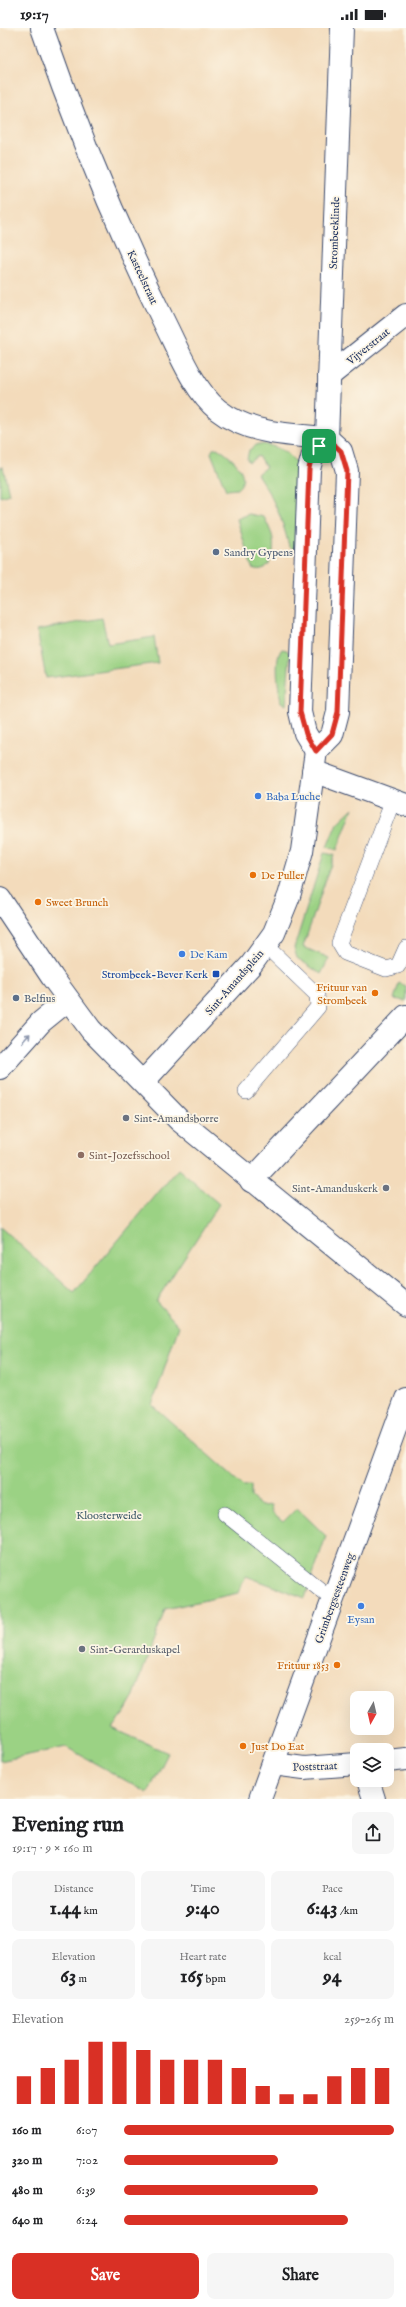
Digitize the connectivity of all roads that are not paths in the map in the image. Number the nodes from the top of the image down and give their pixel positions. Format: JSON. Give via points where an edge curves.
{"nodes":[{"id":1,"x":42,"y":28,"type":"edge"},
{"id":2,"x":342,"y":28,"type":"edge"},
{"id":3,"x":406,"y":315,"type":"edge"},
{"id":4,"x":329,"y":376,"type":"junction"},
{"id":5,"x":327,"y":438,"type":"junction"},
{"id":6,"x":315,"y":761,"type":"junction"},
{"id":7,"x":399,"y":803,"type":"edge"},
{"id":8,"x":0,"y":899,"type":"edge"},
{"id":9,"x":266,"y":946,"type":"junction"},
{"id":10,"x":406,"y":948,"type":"edge"},
{"id":11,"x":68,"y":1000,"type":"junction"},
{"id":12,"x":406,"y":1016,"type":"edge"},
{"id":13,"x":0,"y":1068,"type":"edge"},
{"id":14,"x":143,"y":1082,"type":"junction"},
{"id":15,"x":246,"y":1091,"type":"dead end"},
{"id":16,"x":251,"y":1181,"type":"junction"},
{"id":17,"x":406,"y":1305,"type":"edge"},
{"id":18,"x":404,"y":1413,"type":"edge"},
{"id":19,"x":225,"y":1514,"type":"dead end"},
{"id":20,"x":333,"y":1600,"type":"junction"},
{"id":21,"x":406,"y":1759,"type":"edge"},
{"id":22,"x":394,"y":1760,"type":"edge"},
{"id":23,"x":273,"y":1764,"type":"junction"},
{"id":24,"x":350,"y":1765,"type":"edge"},
{"id":25,"x":370,"y":1787,"type":"edge"},
{"id":26,"x":260,"y":1799,"type":"edge"},
{"id":27,"x":374,"y":1799,"type":"edge"}],
"edges":[{"from":1,"to":5,"type":"street","name":"Kasteelstraat","via":[[98,179],[157,308],[202,393],[217,410],[250,427]]},
{"from":2,"to":4,"type":"street","name":"Strombeeklinde"},
{"from":3,"to":4,"type":"street","name":"Vijverstraat"},
{"from":4,"to":5,"type":"street","name":"Strombeeklinde"},
{"from":5,"to":6,"type":"street","via":[[314,451],[309,469],[300,712]]},
{"from":5,"to":6,"type":"street","via":[[341,451],[347,471],[338,712],[332,734]]},
{"from":6,"to":7,"type":"street"},
{"from":6,"to":9,"type":"street","name":"Sint-Amandsplein","via":[[297,870],[281,919]]},
{"from":7,"to":10,"type":"lane","via":[[339,943],[345,953],[386,969],[398,966]]},
{"from":8,"to":11,"type":"street"},
{"from":9,"to":14,"type":"street","name":"Sint-Amandsplein","via":[[252,965]]},
{"from":9,"to":15,"type":"lane","via":[[317,995],[319,1003]]},
{"from":13,"to":11,"type":"street","one_way":true,"via":[[41,1022]]},
{"from":11,"to":14,"type":"street","via":[[91,1030]]},
{"from":12,"to":16,"type":"street"},
{"from":14,"to":16,"type":"street","via":[[180,1121]]},
{"from":16,"to":17,"type":"street"},
{"from":18,"to":20,"type":"street","name":"Grimbergsesteenweg"},
{"from":19,"to":20,"type":"lane"},
{"from":20,"to":23,"type":"street","name":"Grimbergsesteenweg"},
{"from":21,"to":22,"type":"street"},
{"from":23,"to":24,"type":"street","name":"Poststraat","via":[[304,1768]]},
{"from":23,"to":26,"type":"street","name":"Grimbergsesteenweg"},
{"from":25,"to":27,"type":"street"}]}
